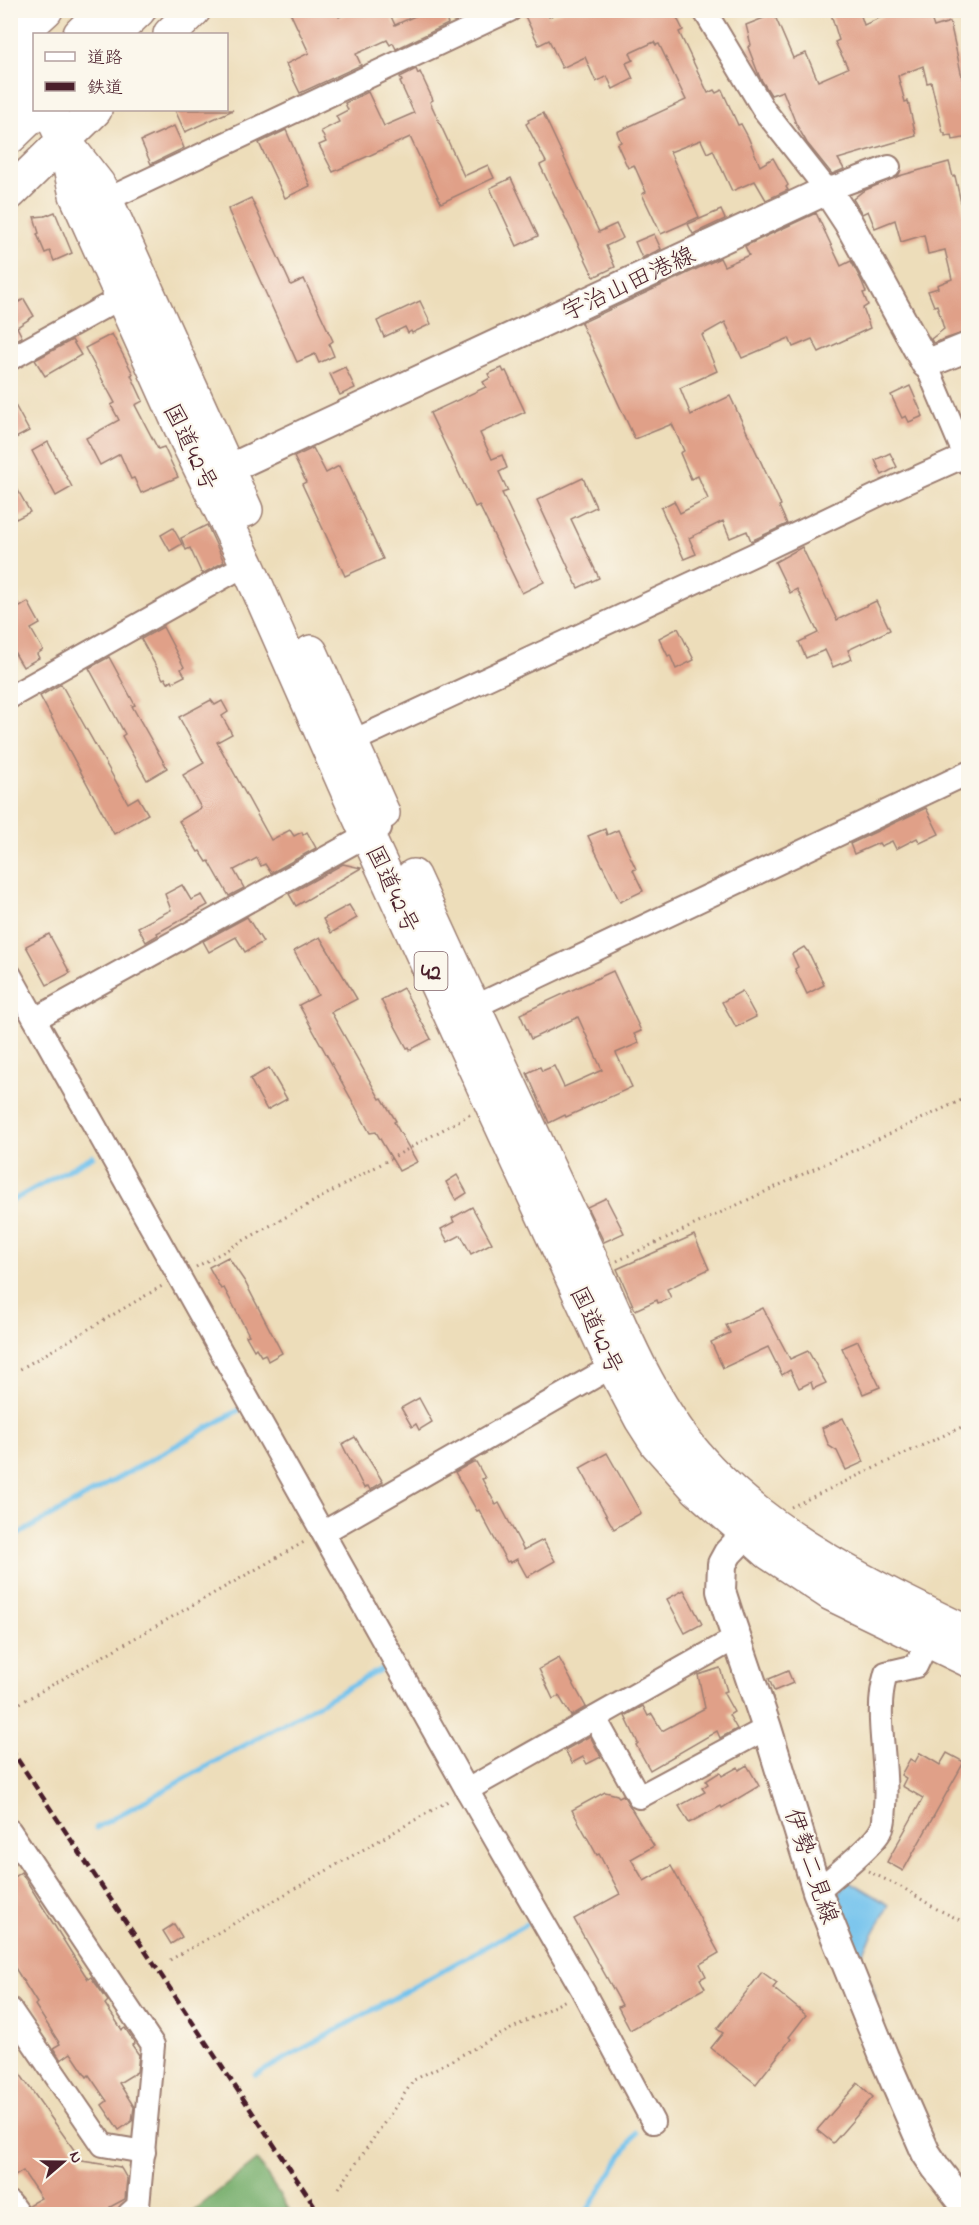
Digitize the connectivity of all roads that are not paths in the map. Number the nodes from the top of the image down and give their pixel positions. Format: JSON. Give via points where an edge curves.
{"nodes":[{"id":1,"x":46,"y":10,"type":"edge"},
{"id":2,"x":104,"y":10,"type":"edge"},
{"id":3,"x":139,"y":10,"type":"edge"},
{"id":4,"x":194,"y":10,"type":"edge"},
{"id":5,"x":510,"y":10,"type":"edge"},
{"id":6,"x":704,"y":10,"type":"edge"},
{"id":7,"x":81,"y":33,"type":"edge"},
{"id":8,"x":115,"y":33,"type":"edge"},
{"id":9,"x":171,"y":33,"type":"edge"},
{"id":10,"x":12,"y":36,"type":"edge"},
{"id":11,"x":33,"y":77,"type":"edge"},
{"id":12,"x":33,"y":80,"type":"edge"},
{"id":13,"x":10,"y":104,"type":"edge"},
{"id":14,"x":37,"y":111,"type":"edge"},
{"id":15,"x":49,"y":111,"type":"edge"},
{"id":16,"x":94,"y":111,"type":"edge"},
{"id":17,"x":10,"y":137,"type":"edge"},
{"id":18,"x":64,"y":141,"type":"junction"},
{"id":19,"x":889,"y":167,"type":"dead end"},
{"id":20,"x":827,"y":190,"type":"junction"},
{"id":21,"x":10,"y":194,"type":"edge"},
{"id":22,"x":106,"y":200,"type":"junction"},
{"id":23,"x":122,"y":297,"type":"junction"},
{"id":24,"x":969,"y":347,"type":"edge"},
{"id":25,"x":10,"y":359,"type":"edge"},
{"id":26,"x":926,"y":364,"type":"junction"},
{"id":27,"x":967,"y":459,"type":"edge"},
{"id":28,"x":217,"y":474,"type":"junction"},
{"id":29,"x":247,"y":564,"type":"junction"},
{"id":30,"x":10,"y":697,"type":"edge"},
{"id":31,"x":351,"y":742,"type":"junction"},
{"id":32,"x":969,"y":773,"type":"edge"},
{"id":33,"x":377,"y":830,"type":"junction"},
{"id":34,"x":10,"y":975,"type":"edge"},
{"id":35,"x":474,"y":1007,"type":"junction"},
{"id":36,"x":35,"y":1019,"type":"junction"},
{"id":37,"x":613,"y":1366,"type":"junction"},
{"id":38,"x":756,"y":1526,"type":"junction"},
{"id":39,"x":324,"y":1532,"type":"junction"},
{"id":40,"x":969,"y":1633,"type":"edge"},
{"id":41,"x":736,"y":1638,"type":"junction"},
{"id":42,"x":928,"y":1641,"type":"junction"},
{"id":43,"x":969,"y":1660,"type":"edge"},
{"id":44,"x":595,"y":1718,"type":"junction"},
{"id":45,"x":766,"y":1728,"type":"junction"},
{"id":46,"x":467,"y":1790,"type":"junction"},
{"id":47,"x":10,"y":1830,"type":"edge"},
{"id":48,"x":817,"y":1891,"type":"junction"},
{"id":49,"x":10,"y":2009,"type":"edge"},
{"id":50,"x":653,"y":2121,"type":"dead end"},
{"id":51,"x":144,"y":2152,"type":"junction"},
{"id":52,"x":10,"y":2203,"type":"edge"},
{"id":53,"x":969,"y":2209,"type":"edge"},
{"id":54,"x":18,"y":2214,"type":"edge"},
{"id":55,"x":129,"y":2214,"type":"edge"}],
"edges":[{"from":1,"to":10,"type":"highway"},
{"from":2,"to":7,"type":"highway"},
{"from":3,"to":8,"type":"highway"},
{"from":4,"to":9,"type":"highway"},
{"from":5,"to":22,"type":"street"},
{"from":6,"to":20,"type":"street","via":[[764,110]]},
{"from":10,"to":11,"type":"highway"},
{"from":12,"to":13,"type":"highway"},
{"from":14,"to":17,"type":"highway"},
{"from":15,"to":18,"type":"highway","name":"国道42号","number":"42"},
{"from":16,"to":18,"type":"highway"},
{"from":18,"to":21,"type":"highway"},
{"from":18,"to":22,"type":"highway","name":"国道42号","number":"42"},
{"from":18,"to":23,"type":"highway","name":"国道42号","number":"42","via":[[75,195]]},
{"from":19,"to":20,"type":"street"},
{"from":20,"to":26,"type":"main road"},
{"from":20,"to":28,"type":"main road","name":"宇治山田港線"},
{"from":22,"to":28,"type":"highway","name":"国道42号","number":"42"},
{"from":23,"to":25,"type":"street"},
{"from":23,"to":28,"type":"highway","name":"国道42号","number":"42","via":[[185,437]]},
{"from":24,"to":26,"type":"main road"},
{"from":26,"to":27,"type":"street"},
{"from":27,"to":31,"type":"street","via":[[880,494]]},
{"from":28,"to":29,"type":"highway","name":"国道42号","number":"42"},
{"from":28,"to":31,"type":"highway","name":"国道42号","number":"42"},
{"from":29,"to":30,"type":"street"},
{"from":29,"to":33,"type":"highway","name":"国道42号","number":"42"},
{"from":31,"to":33,"type":"highway","name":"国道42号","number":"42"},
{"from":32,"to":35,"type":"street"},
{"from":33,"to":35,"type":"highway","name":"国道42号","number":"42"},
{"from":33,"to":36,"type":"street"},
{"from":33,"to":37,"type":"highway","name":"国道42号","number":"42","via":[[390,880]]},
{"from":34,"to":36,"type":"street"},
{"from":35,"to":38,"type":"highway","name":"国道42号","number":"42","via":[[662,1411]]},
{"from":36,"to":39,"type":"street"},
{"from":37,"to":38,"type":"highway","name":"国道42号","number":"42","via":[[657,1444],[697,1489],[719,1511]]},
{"from":37,"to":39,"type":"street"},
{"from":38,"to":40,"type":"highway","name":"国道42号","number":"42"},
{"from":38,"to":41,"type":"main road","name":"伊勢二見線","via":[[722,1564],[722,1591]]},
{"from":38,"to":42,"type":"highway","name":"国道42号","number":"42","via":[[769,1553],[831,1594]]},
{"from":39,"to":46,"type":"street"},
{"from":41,"to":44,"type":"street"},
{"from":41,"to":45,"type":"main road","name":"伊勢二見線"},
{"from":42,"to":43,"type":"highway","name":"国道42号","number":"42"},
{"from":42,"to":48,"type":"street","via":[[916,1666],[886,1673],[879,1706],[887,1784],[881,1831]]},
{"from":44,"to":45,"type":"street","via":[[639,1797]]},
{"from":44,"to":46,"type":"street"},
{"from":45,"to":48,"type":"main road","name":"伊勢二見線"},
{"from":46,"to":50,"type":"street"},
{"from":47,"to":51,"type":"street","via":[[153,2045]]},
{"from":48,"to":53,"type":"main road","name":"伊勢二見線","via":[[926,2153]]},
{"from":49,"to":51,"type":"street","via":[[103,2145]]},
{"from":51,"to":55,"type":"street","via":[[138,2206]]},
{"from":52,"to":54,"type":"street"}]}
